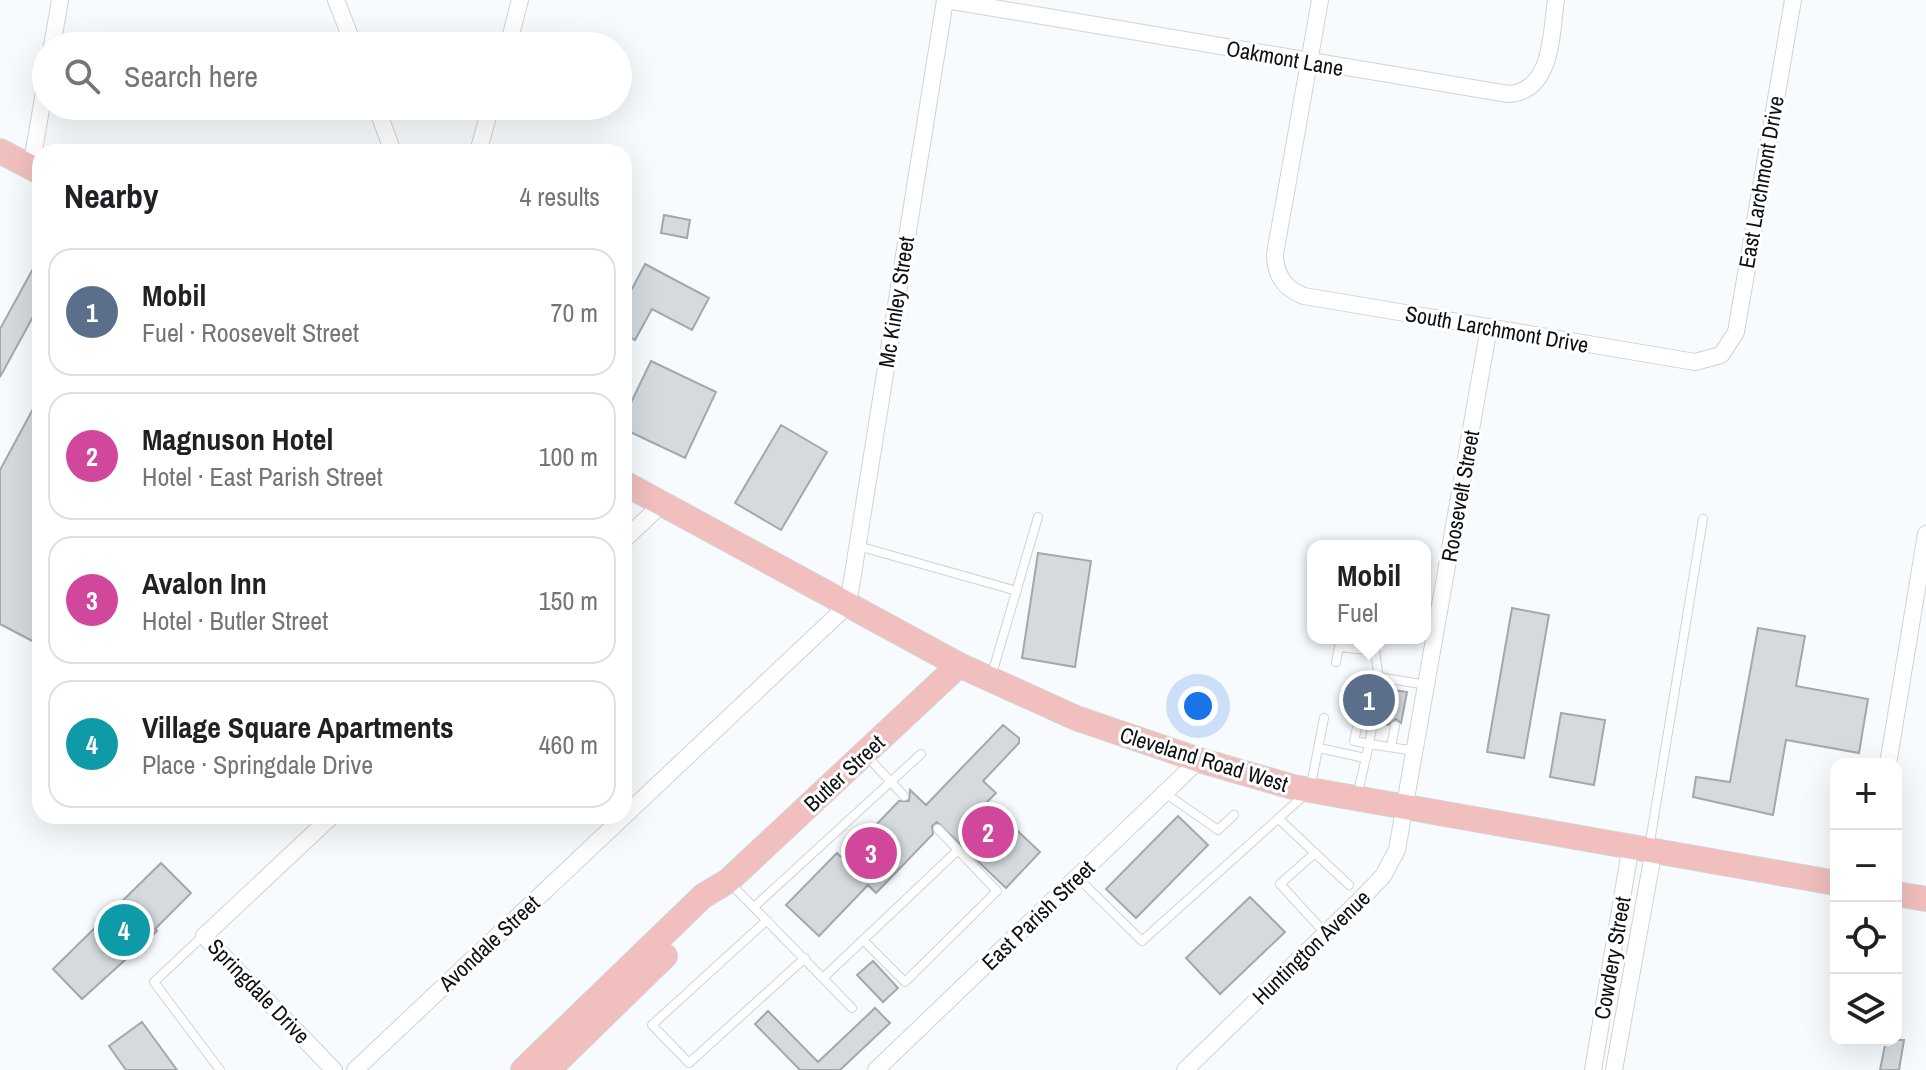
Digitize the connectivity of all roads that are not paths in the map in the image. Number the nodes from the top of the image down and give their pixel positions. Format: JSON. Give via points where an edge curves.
{"nodes":[{"id":1,"x":60,"y":0,"type":"edge"},
{"id":2,"x":336,"y":0,"type":"edge"},
{"id":3,"x":520,"y":0,"type":"edge"},
{"id":4,"x":945,"y":0,"type":"edge"},
{"id":5,"x":1320,"y":0,"type":"edge"},
{"id":6,"x":1556,"y":0,"type":"edge"},
{"id":7,"x":1793,"y":0,"type":"edge"},
{"id":8,"x":54,"y":32,"type":"edge"},
{"id":9,"x":349,"y":32,"type":"edge"},
{"id":10,"x":512,"y":32,"type":"edge"},
{"id":11,"x":1309,"y":62,"type":"junction"},
{"id":12,"x":42,"y":120,"type":"edge"},
{"id":13,"x":381,"y":120,"type":"edge"},
{"id":14,"x":487,"y":120,"type":"edge"},
{"id":15,"x":39,"y":144,"type":"edge"},
{"id":16,"x":390,"y":144,"type":"edge"},
{"id":17,"x":480,"y":144,"type":"edge"},
{"id":18,"x":0,"y":151,"type":"edge"},
{"id":19,"x":32,"y":168,"type":"edge"},
{"id":20,"x":1489,"y":327,"type":"junction"},
{"id":21,"x":1717,"y":357,"type":"joint"},
{"id":22,"x":632,"y":487,"type":"edge"},
{"id":23,"x":663,"y":503,"type":"junction"},
{"id":24,"x":1038,"y":517,"type":"dead end"},
{"id":25,"x":1703,"y":519,"type":"dead end"},
{"id":26,"x":632,"y":532,"type":"edge"},
{"id":27,"x":1926,"y":537,"type":"edge"},
{"id":28,"x":857,"y":546,"type":"junction"},
{"id":29,"x":1017,"y":591,"type":"junction"},
{"id":30,"x":848,"y":605,"type":"junction"},
{"id":31,"x":1336,"y":662,"type":"dead end"},
{"id":32,"x":959,"y":665,"type":"junction"},
{"id":33,"x":1380,"y":677,"type":"junction"},
{"id":34,"x":990,"y":679,"type":"junction"},
{"id":35,"x":1401,"y":681,"type":"junction"},
{"id":36,"x":1364,"y":685,"type":"dead end"},
{"id":37,"x":1428,"y":685,"type":"junction"},
{"id":38,"x":1380,"y":687,"type":"dead end"},
{"id":39,"x":1400,"y":691,"type":"dead end"},
{"id":40,"x":1324,"y":718,"type":"dead end"},
{"id":41,"x":1359,"y":719,"type":"dead end"},
{"id":42,"x":1373,"y":722,"type":"dead end"},
{"id":43,"x":1395,"y":726,"type":"dead end"},
{"id":44,"x":1369,"y":744,"type":"junction"},
{"id":45,"x":1391,"y":747,"type":"junction"},
{"id":46,"x":1319,"y":748,"type":"junction"},
{"id":47,"x":1416,"y":751,"type":"junction"},
{"id":48,"x":865,"y":754,"type":"junction"},
{"id":49,"x":921,"y":754,"type":"dead end"},
{"id":50,"x":1365,"y":758,"type":"junction"},
{"id":51,"x":1889,"y":758,"type":"edge"},
{"id":52,"x":1199,"y":760,"type":"junction"},
{"id":53,"x":891,"y":782,"type":"junction"},
{"id":54,"x":1310,"y":790,"type":"junction"},
{"id":55,"x":1165,"y":793,"type":"junction"},
{"id":56,"x":904,"y":796,"type":"dead end"},
{"id":57,"x":1357,"y":798,"type":"junction"},
{"id":58,"x":1407,"y":806,"type":"junction"},
{"id":59,"x":632,"y":809,"type":"edge"},
{"id":60,"x":1234,"y":815,"type":"dead end"},
{"id":61,"x":1280,"y":820,"type":"junction"},
{"id":62,"x":323,"y":824,"type":"edge"},
{"id":63,"x":616,"y":824,"type":"edge"},
{"id":64,"x":938,"y":829,"type":"dead end"},
{"id":65,"x":1644,"y":848,"type":"junction"},
{"id":66,"x":958,"y":850,"type":"junction"},
{"id":67,"x":1315,"y":853,"type":"junction"},
{"id":68,"x":1078,"y":878,"type":"junction"},
{"id":69,"x":728,"y":881,"type":"junction"},
{"id":70,"x":1830,"y":882,"type":"edge"},
{"id":71,"x":1349,"y":885,"type":"dead end"},
{"id":72,"x":1902,"y":895,"type":"edge"},
{"id":73,"x":1926,"y":899,"type":"edge"},
{"id":74,"x":754,"y":907,"type":"junction"},
{"id":75,"x":766,"y":921,"type":"junction"},
{"id":76,"x":1326,"y":933,"type":"junction"},
{"id":77,"x":204,"y":936,"type":"junction"},
{"id":78,"x":864,"y":941,"type":"junction"},
{"id":79,"x":805,"y":958,"type":"junction"},
{"id":80,"x":823,"y":978,"type":"junction"},
{"id":81,"x":852,"y":1008,"type":"dead end"},
{"id":82,"x":220,"y":1070,"type":"edge"},
{"id":83,"x":334,"y":1070,"type":"edge"},
{"id":84,"x":355,"y":1070,"type":"edge"},
{"id":85,"x":523,"y":1070,"type":"edge"},
{"id":86,"x":548,"y":1070,"type":"edge"},
{"id":87,"x":876,"y":1070,"type":"edge"},
{"id":88,"x":1185,"y":1070,"type":"edge"},
{"id":89,"x":1593,"y":1070,"type":"edge"},
{"id":90,"x":1614,"y":1070,"type":"edge"}],
"edges":[{"from":1,"to":8,"type":"street"},
{"from":2,"to":9,"type":"street"},
{"from":3,"to":10,"type":"street"},
{"from":4,"to":11,"type":"street","name":"Oakmont Lane"},
{"from":4,"to":28,"type":"street","name":"Mc Kinley Street"},
{"from":5,"to":11,"type":"street"},
{"from":6,"to":11,"type":"street","name":"Oakmont Lane","via":[[1543,72],[1518,93],[1497,94]]},
{"from":7,"to":21,"type":"street","name":"East Larchmont Drive","via":[[1736,332]]},
{"from":11,"to":20,"type":"street","name":"South Larchmont Drive","via":[[1275,254],[1281,279],[1304,296]]},
{"from":12,"to":15,"type":"street"},
{"from":13,"to":16,"type":"street"},
{"from":14,"to":17,"type":"street"},
{"from":18,"to":19,"type":"main road"},
{"from":20,"to":21,"type":"street","name":"South Larchmont Drive","via":[[1691,362]]},
{"from":20,"to":37,"type":"street","name":"Roosevelt Street"},
{"from":22,"to":23,"type":"main road","name":"Cleveland Road West"},
{"from":23,"to":26,"type":"street"},
{"from":23,"to":30,"type":"main road","name":"Cleveland Road West"},
{"from":24,"to":29,"type":"lane"},
{"from":25,"to":65,"type":"lane"},
{"from":27,"to":51,"type":"street"},
{"from":28,"to":29,"type":"lane"},
{"from":28,"to":30,"type":"street","name":"Mc Kinley Street"},
{"from":29,"to":34,"type":"lane"},
{"from":30,"to":32,"type":"main road","name":"Cleveland Road West"},
{"from":30,"to":59,"type":"street","name":"Avondale Street"},
{"from":31,"to":33,"type":"lane","via":[[1339,647],[1375,651]]},
{"from":32,"to":34,"type":"main road","name":"Cleveland Road West"},
{"from":32,"to":48,"type":"main road","name":"Butler Street"},
{"from":33,"to":35,"type":"lane"},
{"from":33,"to":36,"type":"lane","via":[[1366,675]]},
{"from":33,"to":38,"type":"lane"},
{"from":34,"to":52,"type":"main road","name":"Cleveland Road West","via":[[1076,718]]},
{"from":35,"to":37,"type":"lane"},
{"from":35,"to":39,"type":"lane"},
{"from":37,"to":47,"type":"street","name":"Roosevelt Street"},
{"from":40,"to":46,"type":"lane"},
{"from":41,"to":44,"type":"lane","via":[[1354,741]]},
{"from":42,"to":44,"type":"lane"},
{"from":43,"to":45,"type":"lane"},
{"from":44,"to":45,"type":"lane"},
{"from":44,"to":50,"type":"lane"},
{"from":45,"to":47,"type":"lane"},
{"from":46,"to":50,"type":"lane"},
{"from":46,"to":54,"type":"lane"},
{"from":47,"to":58,"type":"street","name":"Roosevelt Street"},
{"from":48,"to":53,"type":"lane"},
{"from":48,"to":69,"type":"main road","name":"Butler Street"},
{"from":49,"to":53,"type":"lane"},
{"from":50,"to":57,"type":"lane"},
{"from":52,"to":54,"type":"main road","name":"Cleveland Road West"},
{"from":52,"to":55,"type":"street","name":"East Parish Street"},
{"from":53,"to":56,"type":"lane"},
{"from":53,"to":74,"type":"lane"},
{"from":54,"to":57,"type":"main road","name":"Cleveland Road West"},
{"from":54,"to":61,"type":"lane"},
{"from":55,"to":60,"type":"lane","via":[[1218,830]]},
{"from":55,"to":68,"type":"street","name":"East Parish Street"},
{"from":57,"to":58,"type":"main road","name":"Cleveland Road West"},
{"from":58,"to":65,"type":"main road","name":"Cleveland Road West"},
{"from":58,"to":76,"type":"street","name":"Huntington Avenue","via":[[1388,868]]},
{"from":61,"to":67,"type":"lane"},
{"from":61,"to":68,"type":"lane","via":[[1142,941]]},
{"from":62,"to":77,"type":"street","name":"Springdale Drive"},
{"from":63,"to":84,"type":"street","name":"Avondale Street"},
{"from":64,"to":66,"type":"lane"},
{"from":65,"to":70,"type":"main road","name":"Cleveland Road West"},
{"from":65,"to":89,"type":"street","name":"Cowdery Street"},
{"from":65,"to":90,"type":"street","name":"Cowdery Street"},
{"from":66,"to":78,"type":"lane"},
{"from":66,"to":78,"type":"lane","via":[[997,891],[905,982]]},
{"from":67,"to":71,"type":"lane"},
{"from":67,"to":76,"type":"lane","via":[[1280,884]]},
{"from":68,"to":87,"type":"street","name":"East Parish Street"},
{"from":69,"to":74,"type":"lane"},
{"from":69,"to":85,"type":"main road","name":"Butler Street","via":[[703,896]]},
{"from":69,"to":86,"type":"main road","name":"Butler Street","via":[[715,908]]},
{"from":72,"to":73,"type":"main road"},
{"from":74,"to":75,"type":"lane"},
{"from":75,"to":79,"type":"lane"},
{"from":75,"to":79,"type":"lane","via":[[652,1025],[689,1063]]},
{"from":76,"to":88,"type":"street","name":"Huntington Avenue"},
{"from":77,"to":82,"type":"lane","via":[[154,982]]},
{"from":77,"to":83,"type":"street","name":"Springdale Drive"},
{"from":78,"to":80,"type":"lane"},
{"from":79,"to":80,"type":"lane"},
{"from":80,"to":81,"type":"lane"}]}
